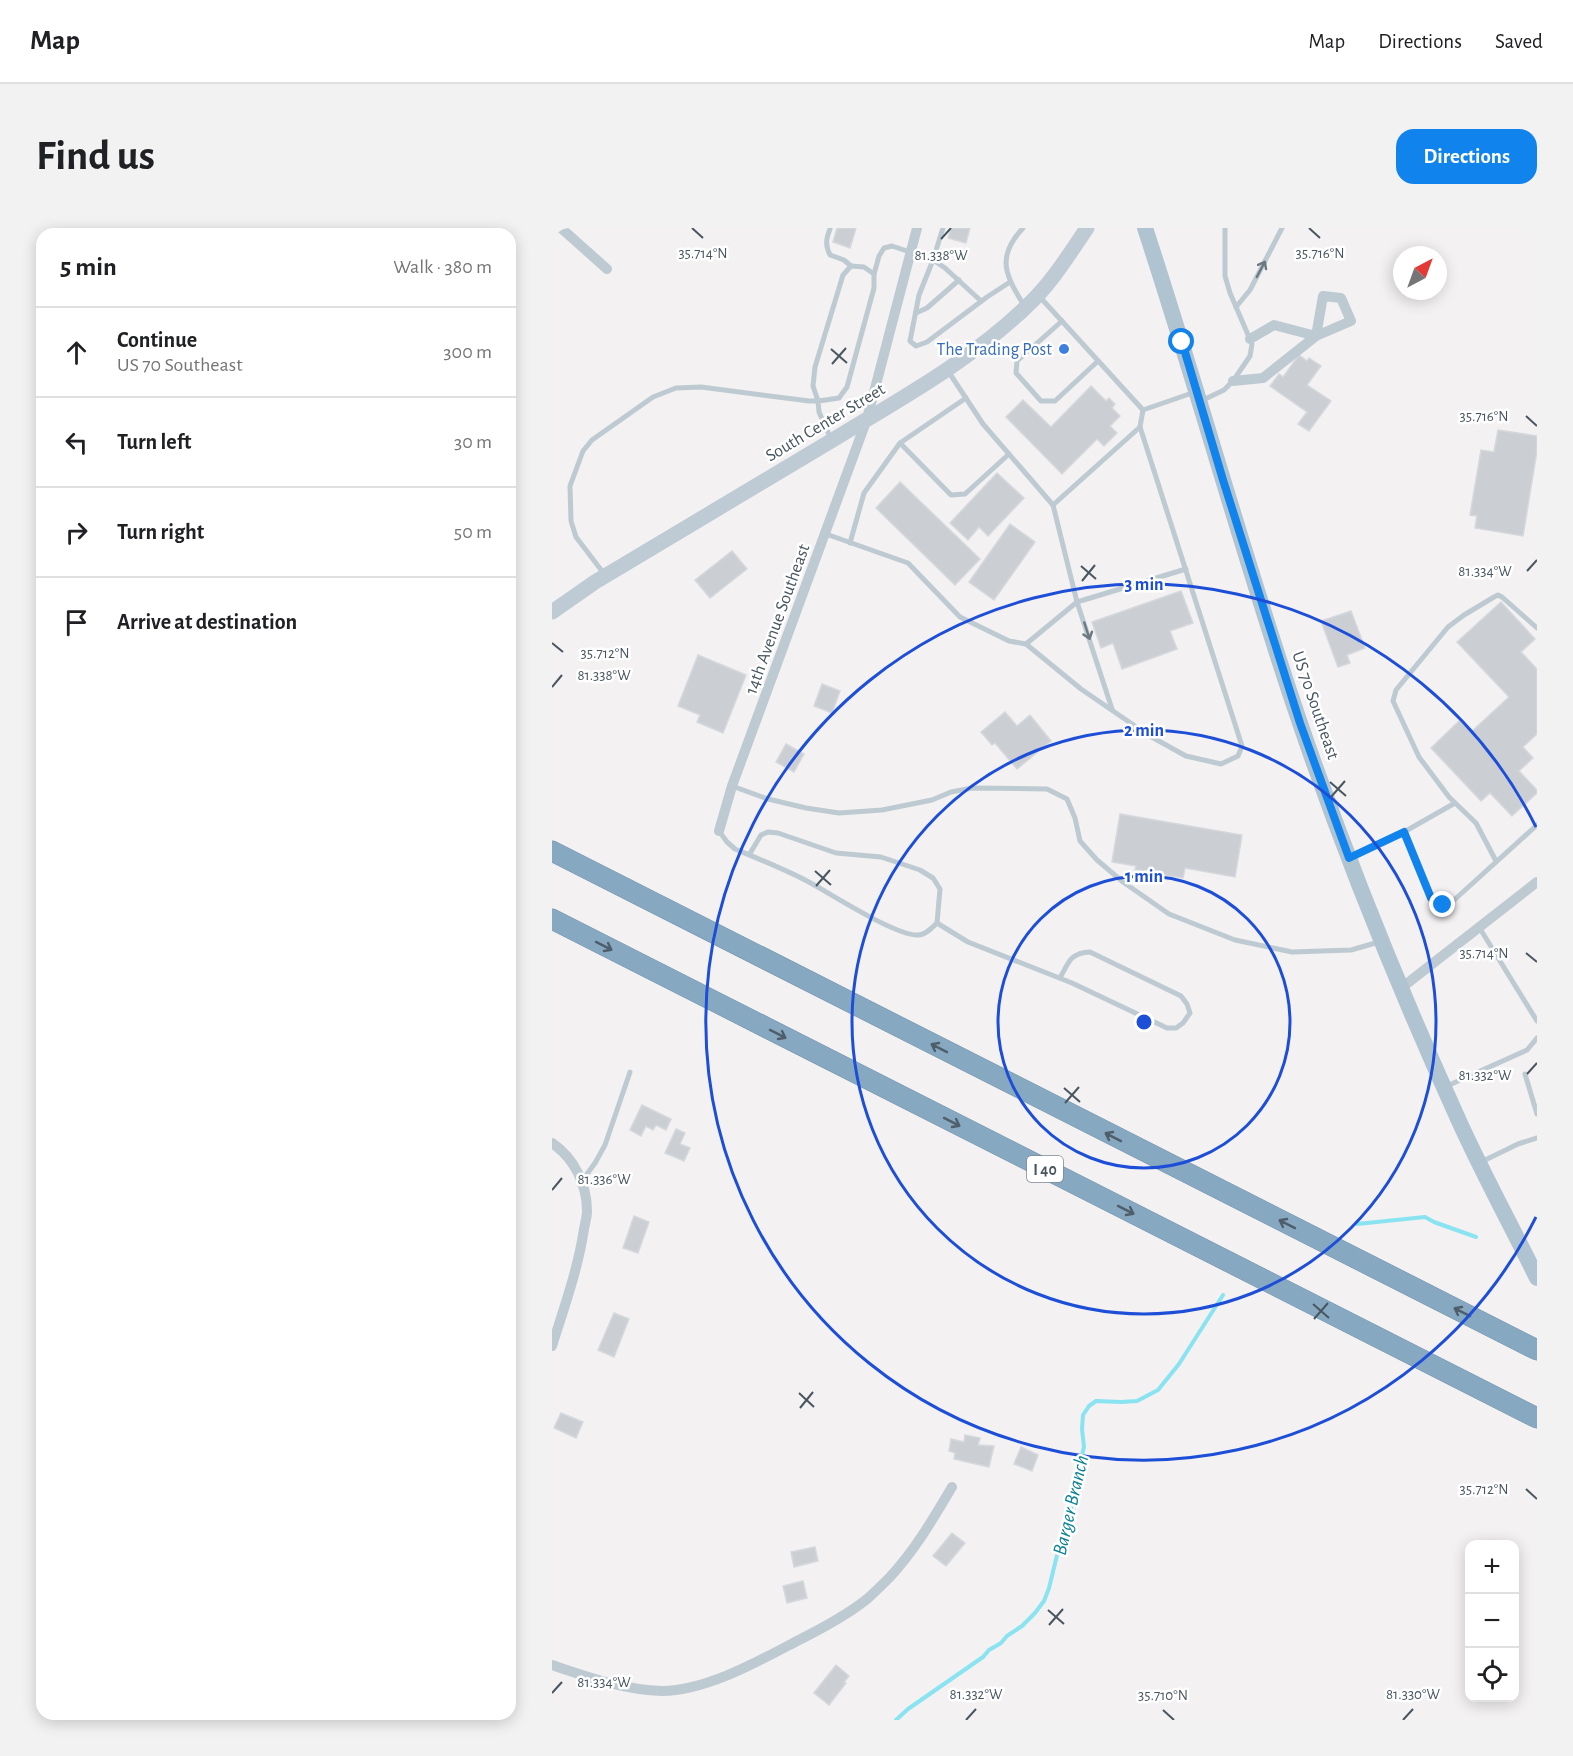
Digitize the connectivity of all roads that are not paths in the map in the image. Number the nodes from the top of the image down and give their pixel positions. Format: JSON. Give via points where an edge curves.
{"nodes":[{"id":1,"x":561,"y":228,"type":"edge"},
{"id":2,"x":830,"y":228,"type":"edge"},
{"id":3,"x":917,"y":228,"type":"edge"},
{"id":4,"x":943,"y":228,"type":"edge"},
{"id":5,"x":1023,"y":228,"type":"edge"},
{"id":6,"x":1087,"y":228,"type":"edge"},
{"id":7,"x":1145,"y":228,"type":"edge"},
{"id":8,"x":1225,"y":228,"type":"edge"},
{"id":9,"x":1282,"y":228,"type":"edge"},
{"id":10,"x":911,"y":253,"type":"junction"},
{"id":11,"x":933,"y":260,"type":"junction"},
{"id":12,"x":851,"y":266,"type":"junction"},
{"id":13,"x":607,"y":269,"type":"dead end"},
{"id":14,"x":874,"y":274,"type":"junction"},
{"id":15,"x":958,"y":280,"type":"junction"},
{"id":16,"x":1010,"y":282,"type":"junction"},
{"id":17,"x":1038,"y":295,"type":"junction"},
{"id":18,"x":981,"y":301,"type":"junction"},
{"id":19,"x":1236,"y":307,"type":"junction"},
{"id":20,"x":1025,"y":308,"type":"junction"},
{"id":21,"x":916,"y":313,"type":"junction"},
{"id":22,"x":1062,"y":321,"type":"junction"},
{"id":23,"x":1250,"y":339,"type":"junction"},
{"id":24,"x":1098,"y":361,"type":"junction"},
{"id":25,"x":947,"y":369,"type":"junction"},
{"id":26,"x":1233,"y":381,"type":"junction"},
{"id":27,"x":1198,"y":396,"type":"junction"},
{"id":28,"x":966,"y":398,"type":"junction"},
{"id":29,"x":818,"y":401,"type":"junction"},
{"id":30,"x":1143,"y":410,"type":"junction"},
{"id":31,"x":867,"y":419,"type":"junction"},
{"id":32,"x":1140,"y":427,"type":"junction"},
{"id":33,"x":832,"y":440,"type":"junction"},
{"id":34,"x":900,"y":443,"type":"junction"},
{"id":35,"x":1009,"y":454,"type":"junction"},
{"id":36,"x":1053,"y":504,"type":"junction"},
{"id":37,"x":825,"y":534,"type":"junction"},
{"id":38,"x":850,"y":543,"type":"junction"},
{"id":39,"x":1186,"y":570,"type":"junction"},
{"id":40,"x":606,"y":576,"type":"junction"},
{"id":41,"x":1077,"y":602,"type":"junction"},
{"id":42,"x":552,"y":612,"type":"edge"},
{"id":43,"x":1537,"y":628,"type":"edge"},
{"id":44,"x":1026,"y":644,"type":"junction"},
{"id":45,"x":1112,"y":710,"type":"junction"},
{"id":46,"x":732,"y":786,"type":"junction"},
{"id":47,"x":1455,"y":803,"type":"junction"},
{"id":48,"x":1537,"y":825,"type":"edge"},
{"id":49,"x":719,"y":831,"type":"joint"},
{"id":50,"x":1404,"y":832,"type":"junction"},
{"id":51,"x":552,"y":851,"type":"edge"},
{"id":52,"x":749,"y":855,"type":"junction"},
{"id":53,"x":1349,"y":858,"type":"junction"},
{"id":54,"x":1496,"y":861,"type":"junction"},
{"id":55,"x":1536,"y":885,"type":"edge"},
{"id":56,"x":552,"y":919,"type":"edge"},
{"id":57,"x":937,"y":923,"type":"junction"},
{"id":58,"x":1479,"y":927,"type":"junction"},
{"id":59,"x":1382,"y":941,"type":"junction"},
{"id":60,"x":1060,"y":978,"type":"junction"},
{"id":61,"x":1400,"y":989,"type":"junction"},
{"id":62,"x":1537,"y":1021,"type":"edge"},
{"id":63,"x":1537,"y":1038,"type":"edge"},
{"id":64,"x":1537,"y":1046,"type":"edge"},
{"id":65,"x":1527,"y":1050,"type":"junction"},
{"id":66,"x":630,"y":1072,"type":"dead end"},
{"id":67,"x":1525,"y":1074,"type":"dead end"},
{"id":68,"x":1444,"y":1088,"type":"junction"},
{"id":69,"x":1537,"y":1114,"type":"edge"},
{"id":70,"x":1537,"y":1138,"type":"edge"},
{"id":71,"x":552,"y":1143,"type":"edge"},
{"id":72,"x":1479,"y":1162,"type":"junction"},
{"id":73,"x":582,"y":1181,"type":"junction"},
{"id":74,"x":1537,"y":1278,"type":"edge"},
{"id":75,"x":552,"y":1346,"type":"edge"},
{"id":76,"x":1537,"y":1350,"type":"edge"},
{"id":77,"x":1537,"y":1418,"type":"edge"},
{"id":78,"x":952,"y":1487,"type":"dead end"},
{"id":79,"x":552,"y":1665,"type":"edge"}],
"edges":[{"from":1,"to":13,"type":"street"},
{"from":2,"to":12,"type":"lane","via":[[826,239],[830,255]]},
{"from":3,"to":10,"type":"street","name":"14th Avenue Southeast"},
{"from":4,"to":11,"type":"lane"},
{"from":5,"to":16,"type":"lane","via":[[1010,243],[1005,267]]},
{"from":6,"to":17,"type":"street","name":"South Center Street"},
{"from":7,"to":27,"type":"main road","name":"US 70 Southeast"},
{"from":8,"to":19,"type":"lane","via":[[1225,276]]},
{"from":19,"to":9,"type":"lane","one_way":true,"via":[[1250,290]]},
{"from":10,"to":14,"type":"lane","via":[[892,246],[884,248]]},
{"from":10,"to":31,"type":"street","name":"14th Avenue Southeast"},
{"from":11,"to":15,"type":"lane"},
{"from":11,"to":21,"type":"lane"},
{"from":12,"to":14,"type":"lane","via":[[864,267]]},
{"from":12,"to":29,"type":"lane","via":[[843,275],[815,367],[813,386]]},
{"from":14,"to":29,"type":"lane","via":[[874,288],[847,387],[839,398]]},
{"from":15,"to":18,"type":"lane"},
{"from":15,"to":21,"type":"lane"},
{"from":16,"to":18,"type":"lane"},
{"from":16,"to":20,"type":"lane"},
{"from":17,"to":20,"type":"street","name":"South Center Street"},
{"from":17,"to":22,"type":"lane"},
{"from":18,"to":21,"type":"lane","via":[[927,342],[915,346],[910,341]]},
{"from":19,"to":23,"type":"lane"},
{"from":20,"to":25,"type":"street","name":"South Center Street"},
{"from":22,"to":24,"type":"lane"},
{"from":22,"to":24,"type":"lane","via":[[1017,361],[1016,373],[1041,401],[1055,401]]},
{"from":23,"to":26,"type":"lane","via":[[1250,356]]},
{"from":23,"to":26,"type":"street","via":[[1274,325],[1316,336],[1263,378]]},
{"from":24,"to":30,"type":"lane"},
{"from":25,"to":28,"type":"lane"},
{"from":25,"to":31,"type":"street","name":"South Center Street"},
{"from":26,"to":27,"type":"lane","via":[[1224,390]]},
{"from":27,"to":30,"type":"lane"},
{"from":27,"to":53,"type":"main road","name":"US 70 Southeast","via":[[1300,723]]},
{"from":28,"to":34,"type":"lane"},
{"from":28,"to":35,"type":"lane"},
{"from":29,"to":33,"type":"lane"},
{"from":29,"to":40,"type":"lane","via":[[701,387],[676,388],[653,397],[592,440],[583,451],[570,486],[571,521],[576,537]]},
{"from":30,"to":32,"type":"lane"},
{"from":31,"to":33,"type":"street","name":"South Center Street"},
{"from":31,"to":37,"type":"street","name":"14th Avenue Southeast"},
{"from":32,"to":36,"type":"lane"},
{"from":32,"to":39,"type":"lane"},
{"from":33,"to":40,"type":"street","name":"South Center Street"},
{"from":34,"to":35,"type":"lane","via":[[951,495],[965,494]]},
{"from":34,"to":38,"type":"lane","via":[[864,493]]},
{"from":35,"to":36,"type":"lane"},
{"from":36,"to":41,"type":"lane"},
{"from":37,"to":38,"type":"lane"},
{"from":37,"to":46,"type":"street","name":"14th Avenue Southeast"},
{"from":38,"to":44,"type":"lane","via":[[908,563],[960,617],[1009,641]]},
{"from":39,"to":41,"type":"lane"},
{"from":39,"to":45,"type":"lane","via":[[1242,746],[1238,756],[1221,764],[1186,756]]},
{"from":40,"to":42,"type":"street","name":"South Center Street"},
{"from":41,"to":44,"type":"lane"},
{"from":41,"to":45,"type":"lane","one_way":true},
{"from":43,"to":47,"type":"lane","via":[[1498,595],[1448,627],[1393,696],[1419,757]]},
{"from":44,"to":45,"type":"lane"},
{"from":46,"to":49,"type":"street","name":"14th Avenue Southeast"},
{"from":46,"to":59,"type":"lane","via":[[768,799],[839,813],[882,810],[972,788],[1047,789],[1067,799],[1080,841],[1097,860],[1169,914],[1235,940],[1293,952],[1351,950]]},
{"from":47,"to":50,"type":"lane"},
{"from":47,"to":54,"type":"lane","via":[[1476,824]]},
{"from":48,"to":54,"type":"lane"},
{"from":49,"to":52,"type":"lane","via":[[735,849]]},
{"from":50,"to":53,"type":"lane"},
{"from":50,"to":54,"type":"lane","via":[[1431,898],[1443,905],[1453,901]]},
{"from":76,"to":51,"type":"highway","one_way":true},
{"from":52,"to":57,"type":"lane","via":[[902,932],[919,936]]},
{"from":52,"to":57,"type":"lane","via":[[760,835],[768,832],[836,854],[880,857],[920,870],[933,878],[940,889]]},
{"from":53,"to":59,"type":"main road","name":"US 70 Southeast"},
{"from":55,"to":58,"type":"street"},
{"from":56,"to":77,"type":"highway","number":"I 40","one_way":true},
{"from":57,"to":60,"type":"lane","via":[[968,942]]},
{"from":58,"to":61,"type":"street"},
{"from":58,"to":62,"type":"lane"},
{"from":59,"to":61,"type":"main road","name":"US 70 Southeast"},
{"from":60,"to":60,"type":"lane","via":[[1167,1028],[1176,1028],[1190,1013],[1181,996],[1090,952],[1079,952],[1071,958]]},
{"from":61,"to":68,"type":"main road","name":"US 70 Southeast"},
{"from":63,"to":65,"type":"lane"},
{"from":64,"to":65,"type":"lane"},
{"from":65,"to":68,"type":"lane"},
{"from":66,"to":73,"type":"lane","via":[[605,1145]]},
{"from":67,"to":69,"type":"lane"},
{"from":68,"to":72,"type":"main road","name":"US 70 Southeast"},
{"from":70,"to":72,"type":"lane"},
{"from":71,"to":73,"type":"street","via":[[573,1163]]},
{"from":72,"to":74,"type":"main road","name":"US 70 Southeast"},
{"from":73,"to":75,"type":"street","via":[[587,1211],[582,1245]]},
{"from":78,"to":79,"type":"street","via":[[909,1555],[867,1599],[763,1659],[696,1686],[664,1691],[621,1687]]}]}
